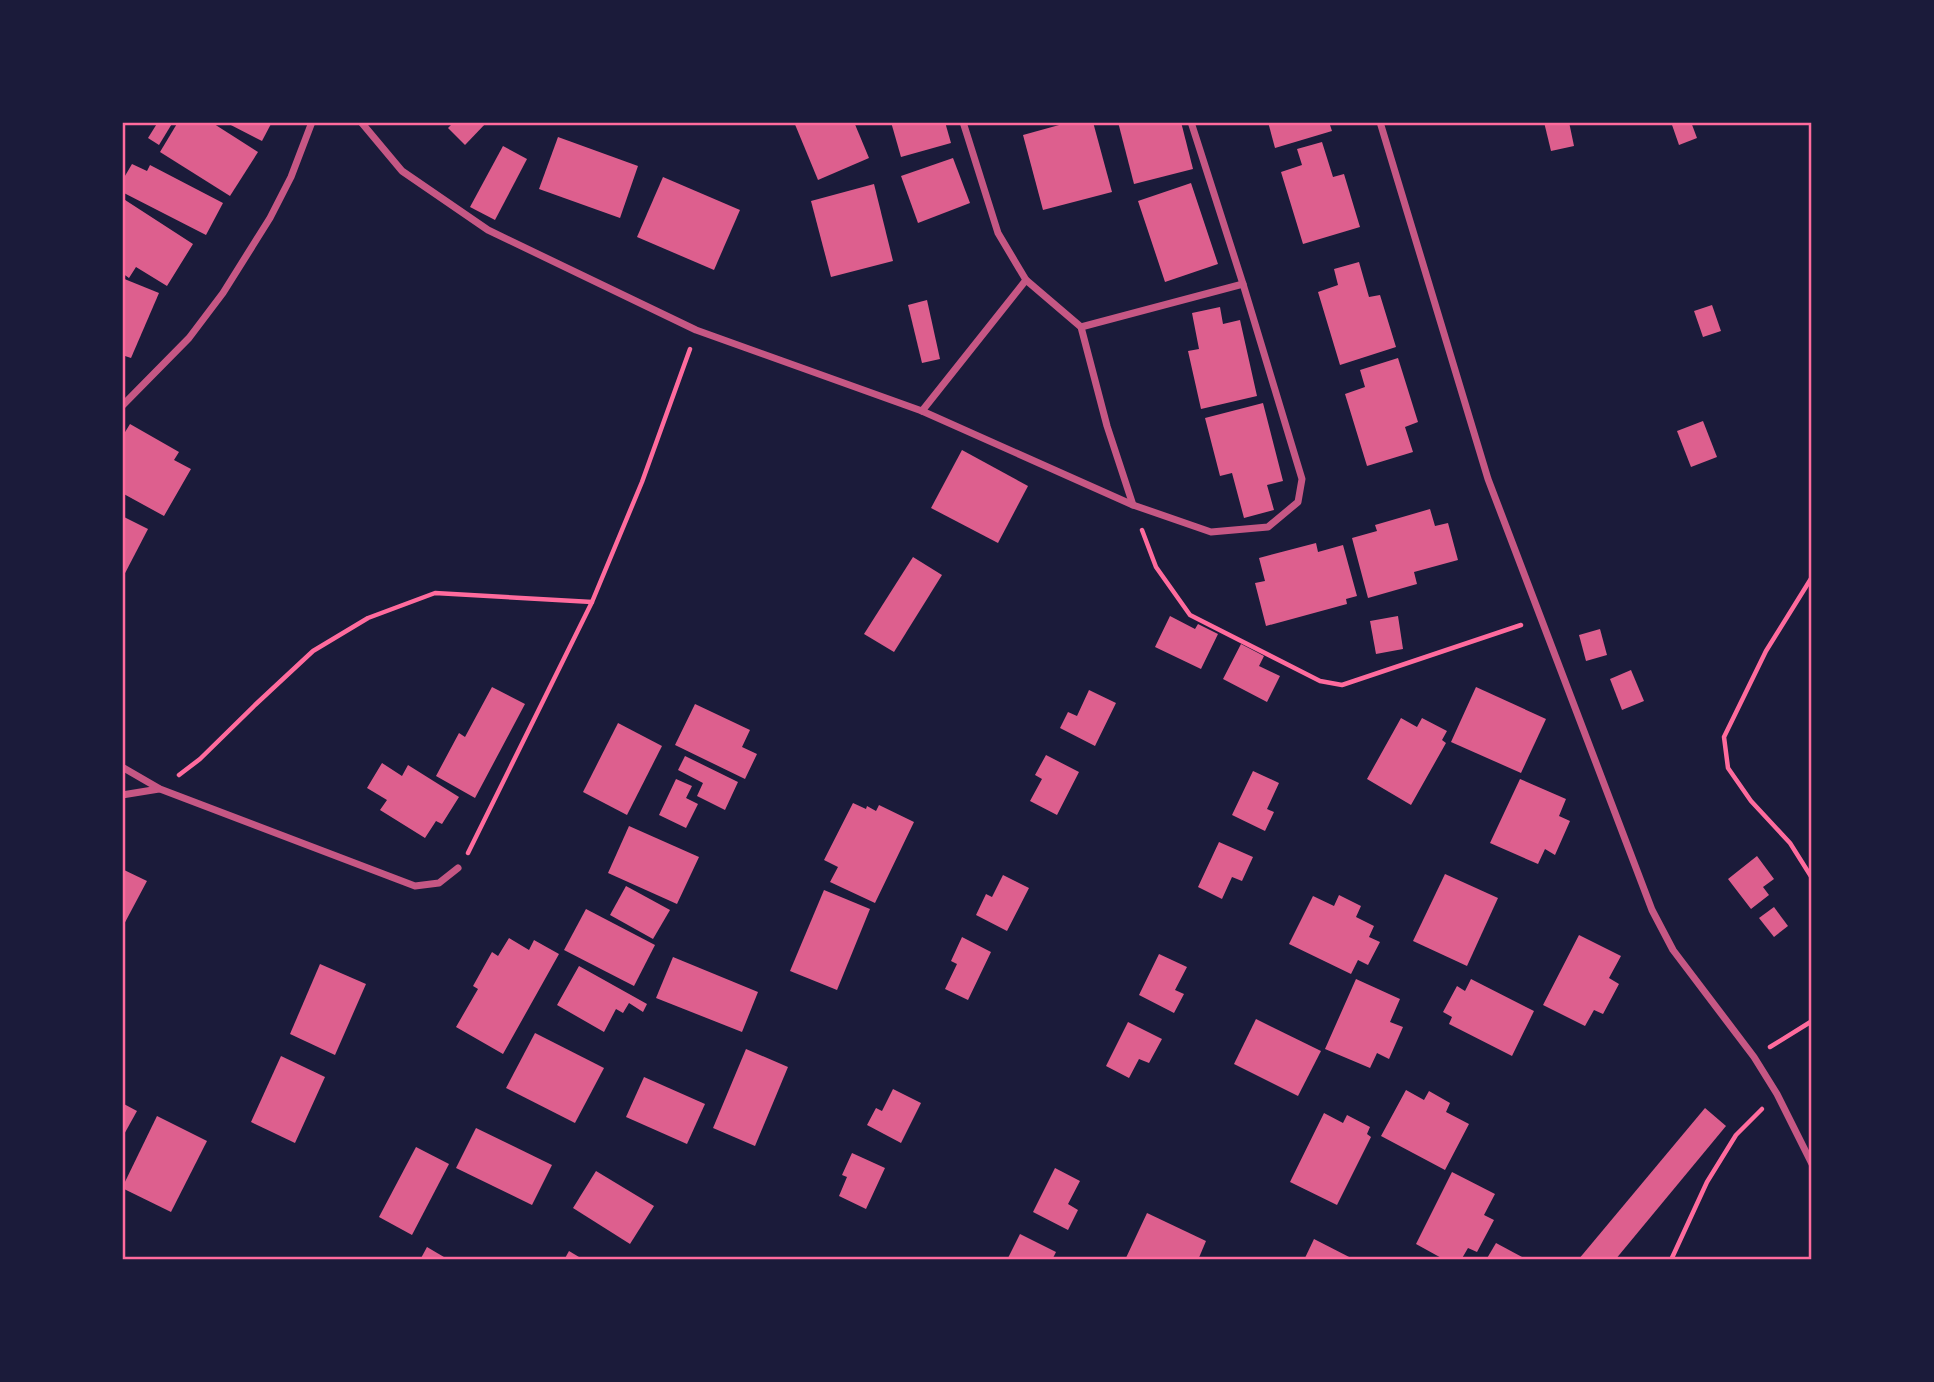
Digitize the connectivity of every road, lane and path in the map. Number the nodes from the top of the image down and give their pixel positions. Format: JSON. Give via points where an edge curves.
{"nodes":[{"id":1,"x":312,"y":122,"type":"edge"},
{"id":2,"x":361,"y":122,"type":"edge"},
{"id":3,"x":963,"y":122,"type":"edge"},
{"id":4,"x":1191,"y":122,"type":"edge"},
{"id":5,"x":1380,"y":122,"type":"edge"},
{"id":6,"x":1026,"y":280,"type":"junction"},
{"id":7,"x":1243,"y":284,"type":"junction"},
{"id":8,"x":1081,"y":327,"type":"junction"},
{"id":9,"x":696,"y":330,"type":"junction"},
{"id":10,"x":122,"y":406,"type":"edge"},
{"id":11,"x":922,"y":411,"type":"junction"},
{"id":12,"x":1133,"y":505,"type":"junction"},
{"id":13,"x":1811,"y":577,"type":"edge"},
{"id":14,"x":592,"y":602,"type":"junction"},
{"id":15,"x":1542,"y":617,"type":"junction"},
{"id":16,"x":122,"y":767,"type":"edge"},
{"id":17,"x":160,"y":789,"type":"junction"},
{"id":18,"x":122,"y":795,"type":"edge"},
{"id":19,"x":458,"y":868,"type":"joint"},
{"id":20,"x":1811,"y":878,"type":"edge"},
{"id":21,"x":1811,"y":1021,"type":"edge"},
{"id":22,"x":1754,"y":1057,"type":"junction"},
{"id":23,"x":1777,"y":1094,"type":"junction"},
{"id":24,"x":1811,"y":1164,"type":"edge"},
{"id":25,"x":1671,"y":1259,"type":"edge"}],
"edges":[{"from":1,"to":10,"type":"street","via":[[270,218],[223,293],[189,338]]},
{"from":2,"to":9,"type":"street","via":[[402,171],[488,230]]},
{"from":3,"to":6,"type":"street","via":[[998,233]]},
{"from":4,"to":7,"type":"street"},
{"from":5,"to":15,"type":"street","via":[[1488,479]]},
{"from":6,"to":8,"type":"street"},
{"from":6,"to":11,"type":"street"},
{"from":7,"to":8,"type":"street"},
{"from":7,"to":12,"type":"street","via":[[1302,479],[1298,502],[1268,527],[1211,532]]},
{"from":8,"to":12,"type":"street"},
{"from":9,"to":11,"type":"street"},
{"from":9,"to":14,"type":"path","via":[[647,469]]},
{"from":11,"to":12,"type":"street"},
{"from":12,"to":15,"type":"path","via":[[1156,567],[1190,615],[1320,681],[1342,685]]},
{"from":13,"to":20,"type":"path","via":[[1766,651],[1724,737],[1728,768],[1790,843]]},
{"from":14,"to":17,"type":"path","via":[[435,593],[368,618],[313,651],[200,760]]},
{"from":14,"to":19,"type":"path"},
{"from":15,"to":22,"type":"street","via":[[1652,910],[1673,950]]},
{"from":16,"to":17,"type":"street"},
{"from":17,"to":18,"type":"street"},
{"from":17,"to":19,"type":"street","via":[[415,886],[439,883]]},
{"from":21,"to":22,"type":"path"},
{"from":22,"to":23,"type":"street"},
{"from":23,"to":24,"type":"street"},
{"from":23,"to":25,"type":"path","via":[[1736,1135],[1707,1182]]}]}
